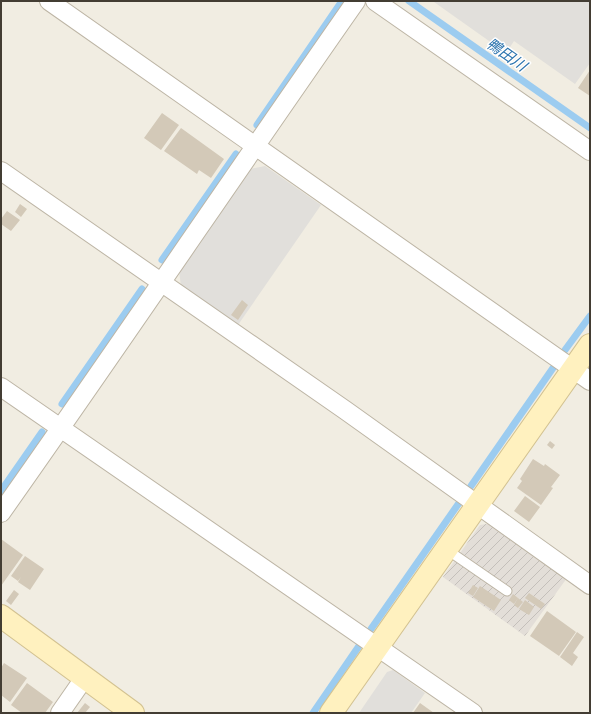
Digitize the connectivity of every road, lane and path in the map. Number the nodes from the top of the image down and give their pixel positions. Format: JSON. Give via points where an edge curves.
{"nodes":[{"id":1,"x":49,"y":1,"type":"edge"},
{"id":2,"x":356,"y":1,"type":"edge"},
{"id":3,"x":375,"y":1,"type":"edge"},
{"id":4,"x":254,"y":146,"type":"junction"},
{"id":5,"x":590,"y":151,"type":"edge"},
{"id":6,"x":1,"y":171,"type":"edge"},
{"id":7,"x":162,"y":283,"type":"junction"},
{"id":8,"x":590,"y":345,"type":"edge"},
{"id":9,"x":581,"y":375,"type":"edge"},
{"id":10,"x":1,"y":387,"type":"edge"},
{"id":11,"x":60,"y":429,"type":"junction"},
{"id":12,"x":477,"y":505,"type":"junction"},
{"id":13,"x":1,"y":513,"type":"edge"},
{"id":14,"x":446,"y":549,"type":"junction"},
{"id":15,"x":590,"y":585,"type":"edge"},
{"id":16,"x":507,"y":591,"type":"dead end"},
{"id":17,"x":1,"y":616,"type":"edge"},
{"id":18,"x":377,"y":646,"type":"junction"},
{"id":19,"x":85,"y":677,"type":"junction"},
{"id":20,"x":60,"y":713,"type":"edge"},
{"id":21,"x":133,"y":713,"type":"edge"},
{"id":22,"x":331,"y":713,"type":"edge"},
{"id":23,"x":473,"y":713,"type":"edge"}],
"edges":[{"from":1,"to":4,"type":"street"},
{"from":2,"to":4,"type":"street"},
{"from":3,"to":5,"type":"street"},
{"from":4,"to":7,"type":"street"},
{"from":4,"to":9,"type":"street"},
{"from":6,"to":7,"type":"street"},
{"from":7,"to":11,"type":"street"},
{"from":7,"to":12,"type":"street"},
{"from":8,"to":9,"type":"street"},
{"from":9,"to":12,"type":"street"},
{"from":10,"to":11,"type":"street"},
{"from":11,"to":13,"type":"street"},
{"from":11,"to":18,"type":"street"},
{"from":12,"to":14,"type":"street"},
{"from":12,"to":15,"type":"street"},
{"from":14,"to":16,"type":"lane"},
{"from":14,"to":18,"type":"street"},
{"from":17,"to":19,"type":"street"},
{"from":18,"to":22,"type":"street"},
{"from":18,"to":23,"type":"street"},
{"from":19,"to":20,"type":"street"},
{"from":19,"to":21,"type":"street"}]}
